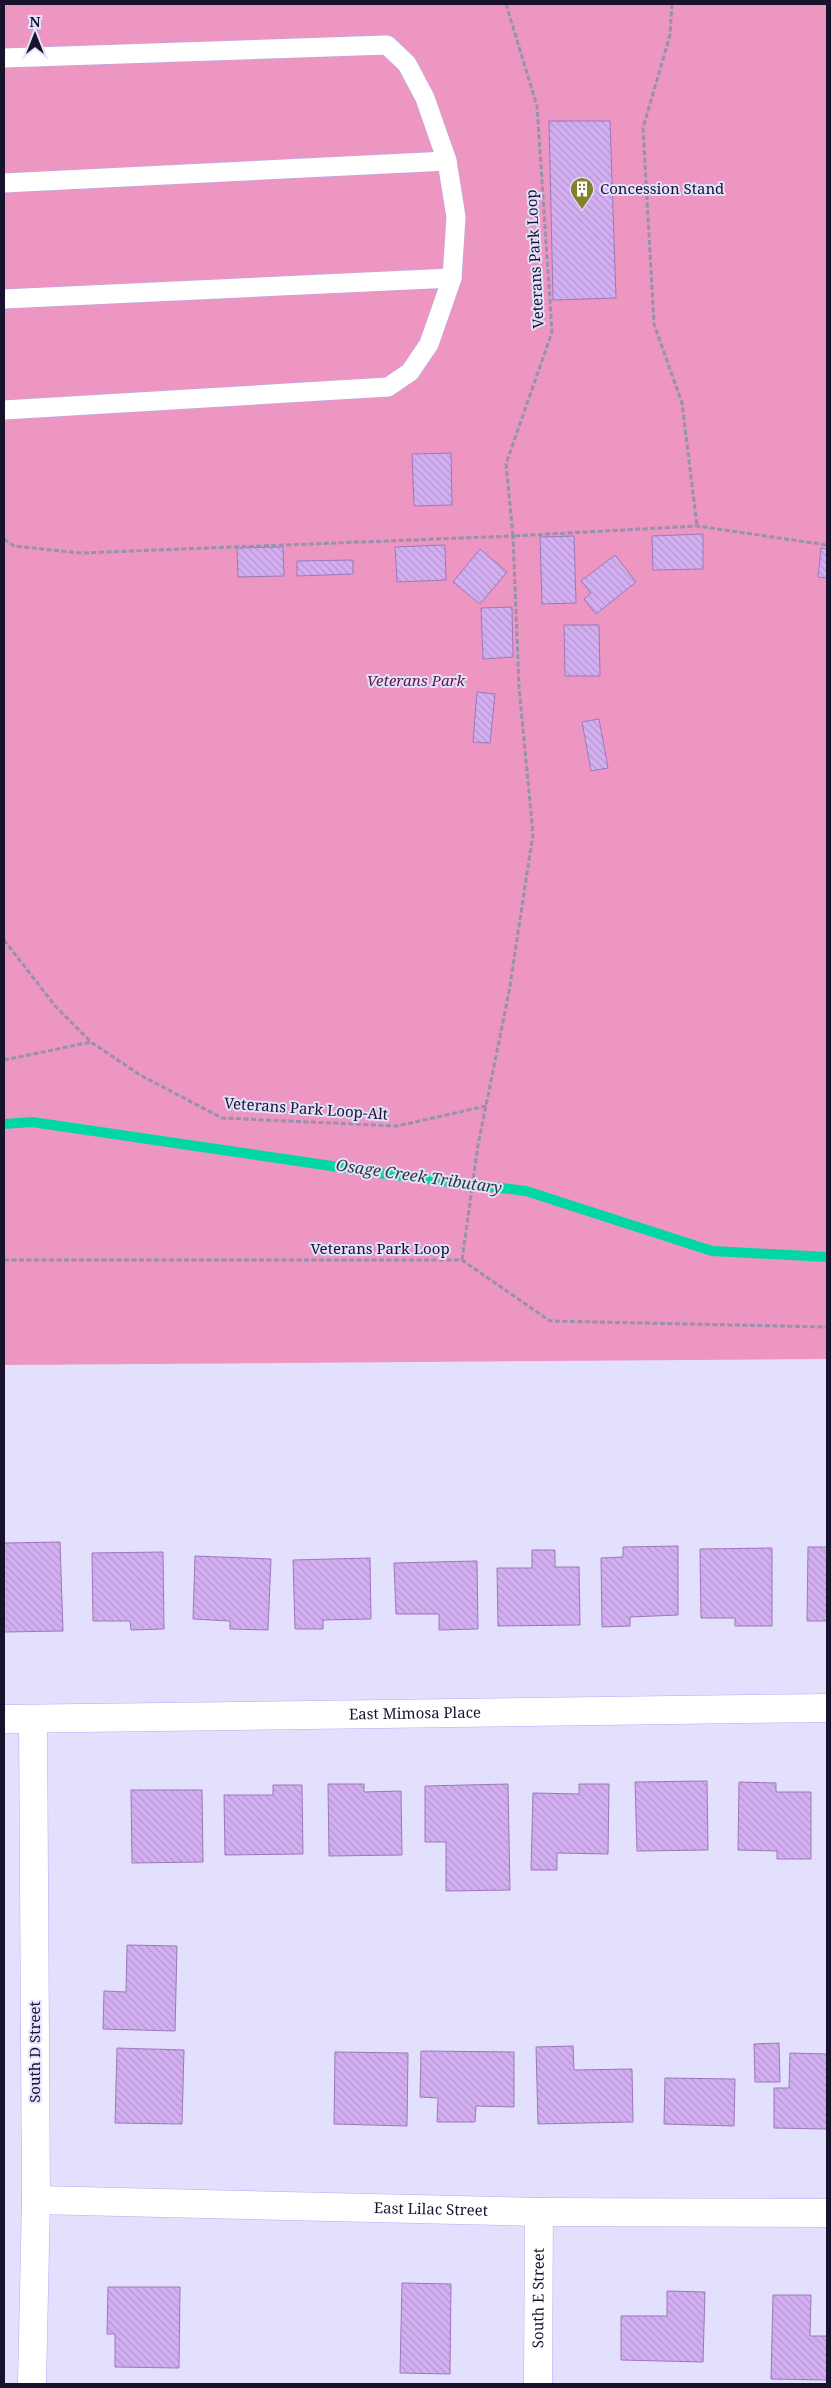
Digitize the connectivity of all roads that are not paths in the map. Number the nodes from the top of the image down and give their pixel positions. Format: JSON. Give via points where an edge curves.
{"nodes":[{"id":1,"x":4,"y":58,"type":"edge"},
{"id":2,"x":447,"y":161,"type":"junction"},
{"id":3,"x":4,"y":184,"type":"edge"},
{"id":4,"x":452,"y":278,"type":"junction"},
{"id":5,"x":4,"y":298,"type":"edge"},
{"id":6,"x":4,"y":410,"type":"edge"},
{"id":7,"x":827,"y":1708,"type":"edge"},
{"id":8,"x":4,"y":1719,"type":"edge"},
{"id":9,"x":33,"y":1719,"type":"junction"},
{"id":10,"x":36,"y":2200,"type":"junction"},
{"id":11,"x":538,"y":2212,"type":"junction"},
{"id":12,"x":827,"y":2213,"type":"edge"},
{"id":13,"x":32,"y":2384,"type":"edge"},
{"id":14,"x":538,"y":2384,"type":"edge"}],
"edges":[{"from":1,"to":2,"type":"lane","via":[[386,45],[407,64],[425,98]]},
{"from":2,"to":3,"type":"lane"},
{"from":2,"to":4,"type":"lane","via":[[456,217]]},
{"from":4,"to":5,"type":"lane"},
{"from":4,"to":6,"type":"lane","via":[[429,344],[410,372],[388,387]]},
{"from":7,"to":9,"type":"street","name":"East Mimosa Place"},
{"from":8,"to":9,"type":"street","name":"East Mimosa Place"},
{"from":9,"to":10,"type":"street","name":"South D Street"},
{"from":10,"to":11,"type":"street","name":"East Lilac Street"},
{"from":10,"to":13,"type":"street","name":"South D Street"},
{"from":11,"to":12,"type":"street","name":"East Lilac Street"},
{"from":11,"to":14,"type":"street","name":"South E Street"}]}
